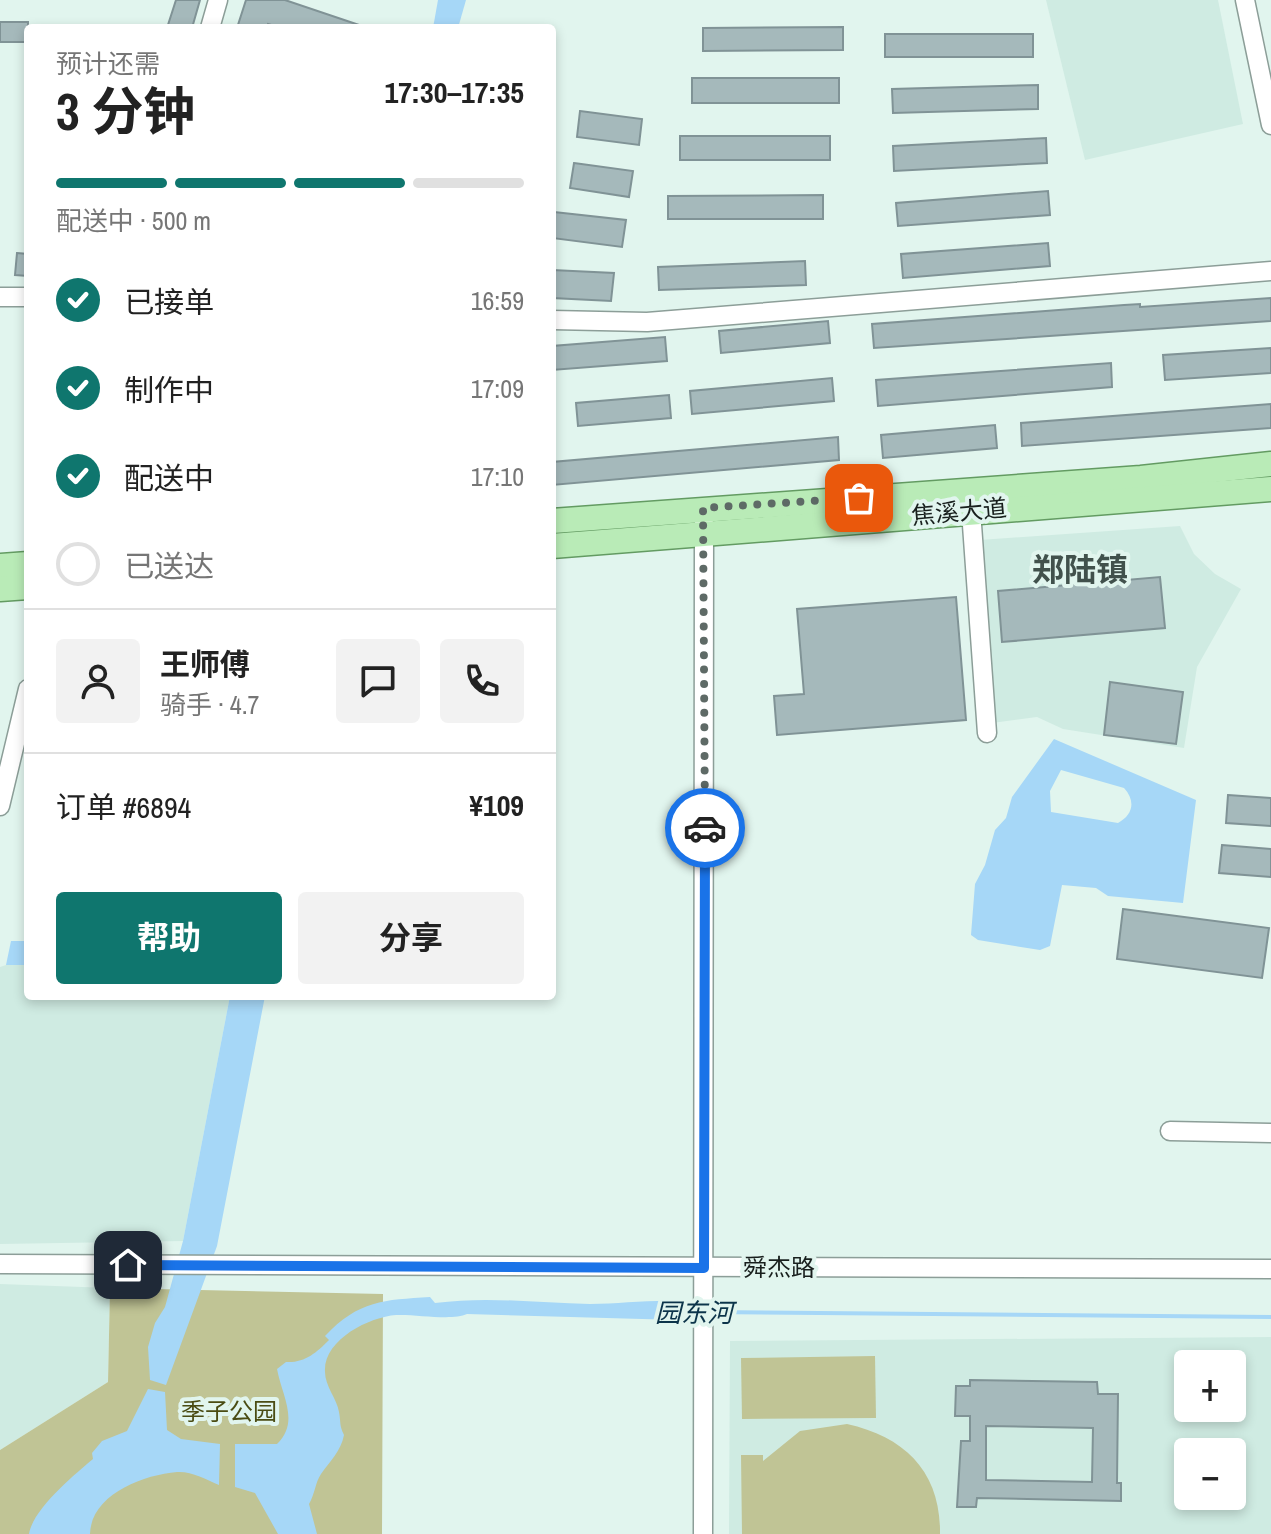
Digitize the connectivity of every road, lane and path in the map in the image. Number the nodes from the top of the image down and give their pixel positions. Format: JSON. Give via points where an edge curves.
{"nodes":[{"id":1,"x":218,"y":0,"type":"edge"},
{"id":2,"x":1245,"y":0,"type":"edge"},
{"id":3,"x":211,"y":24,"type":"edge"},
{"id":4,"x":1268,"y":91,"type":"edge"},
{"id":5,"x":1271,"y":125,"type":"edge"},
{"id":6,"x":1271,"y":271,"type":"edge"},
{"id":7,"x":0,"y":297,"type":"edge"},
{"id":8,"x":24,"y":297,"type":"edge"},
{"id":9,"x":556,"y":320,"type":"edge"},
{"id":10,"x":1271,"y":464,"type":"edge"},
{"id":11,"x":1271,"y":489,"type":"edge"},
{"id":12,"x":703,"y":508,"type":"junction"},
{"id":13,"x":971,"y":511,"type":"junction"},
{"id":14,"x":556,"y":521,"type":"edge"},
{"id":15,"x":705,"y":534,"type":"junction"},
{"id":16,"x":556,"y":546,"type":"edge"},
{"id":17,"x":24,"y":564,"type":"edge"},
{"id":18,"x":0,"y":566,"type":"edge"},
{"id":19,"x":24,"y":587,"type":"edge"},
{"id":20,"x":0,"y":589,"type":"edge"},
{"id":21,"x":24,"y":706,"type":"edge"},
{"id":22,"x":987,"y":733,"type":"dead end"},
{"id":23,"x":0,"y":806,"type":"edge"},
{"id":24,"x":1170,"y":1131,"type":"dead end"},
{"id":25,"x":1271,"y":1133,"type":"edge"},
{"id":26,"x":0,"y":1264,"type":"edge"},
{"id":27,"x":704,"y":1268,"type":"junction"},
{"id":28,"x":1271,"y":1269,"type":"edge"},
{"id":29,"x":703,"y":1534,"type":"edge"}],
"edges":[{"from":1,"to":3,"type":"street"},
{"from":2,"to":4,"type":"street"},
{"from":4,"to":5,"type":"street"},
{"from":6,"to":9,"type":"street","via":[[647,322]]},
{"from":7,"to":8,"type":"street"},
{"from":10,"to":12,"type":"main road","name":"焦溪大道"},
{"from":11,"to":13,"type":"main road","name":"焦溪大道"},
{"from":12,"to":14,"type":"main road","name":"焦溪大道"},
{"from":12,"to":15,"type":"street"},
{"from":13,"to":15,"type":"main road","name":"焦溪大道"},
{"from":13,"to":22,"type":"street"},
{"from":15,"to":16,"type":"main road","name":"焦溪大道"},
{"from":15,"to":27,"type":"street"},
{"from":17,"to":18,"type":"main road"},
{"from":19,"to":20,"type":"main road"},
{"from":21,"to":23,"type":"street"},
{"from":24,"to":25,"type":"street"},
{"from":26,"to":27,"type":"street","name":"舜杰路"},
{"from":27,"to":28,"type":"street","name":"舜杰路"},
{"from":27,"to":29,"type":"street"}]}
